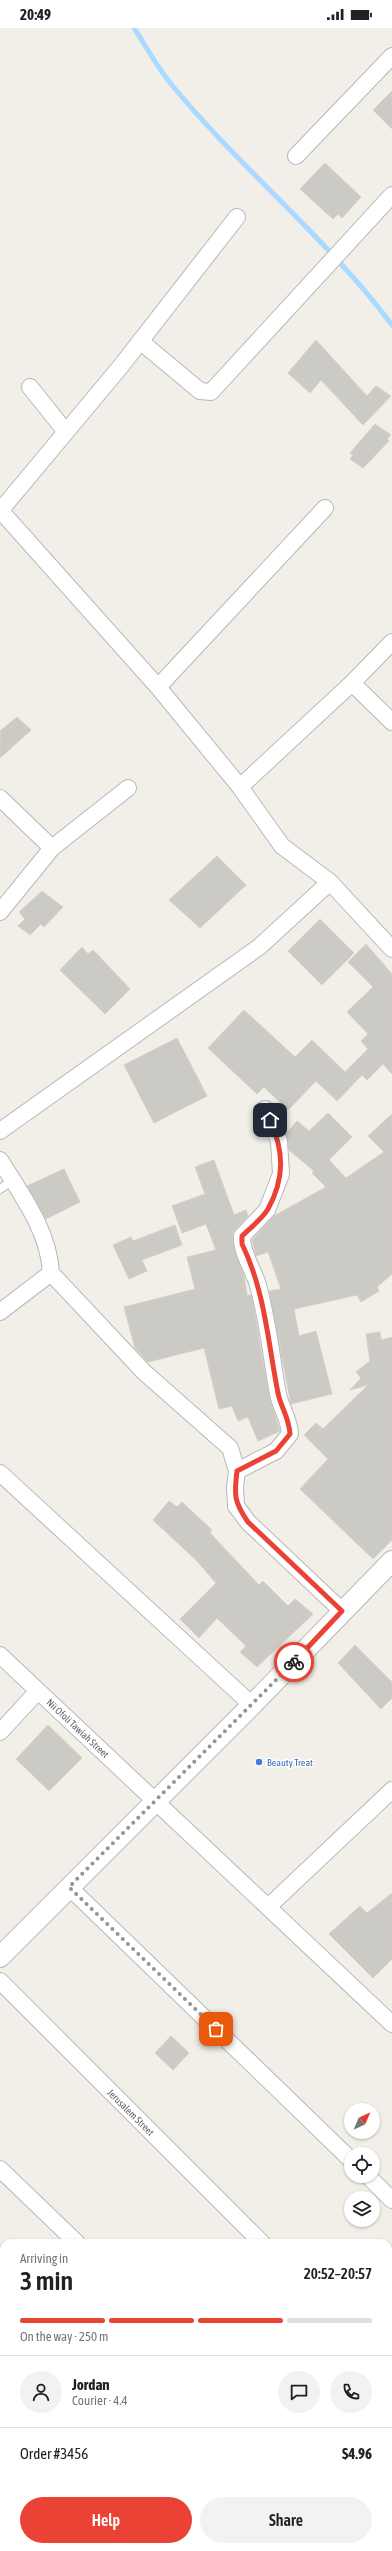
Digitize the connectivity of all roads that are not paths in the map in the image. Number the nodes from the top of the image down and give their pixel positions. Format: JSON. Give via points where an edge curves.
{"nodes":[{"id":1,"x":392,"y":56,"type":"edge"},
{"id":2,"x":296,"y":156,"type":"dead end"},
{"id":3,"x":392,"y":195,"type":"edge"},
{"id":4,"x":237,"y":217,"type":"dead end"},
{"id":5,"x":140,"y":341,"type":"junction"},
{"id":6,"x":30,"y":387,"type":"dead end"},
{"id":7,"x":66,"y":432,"type":"junction"},
{"id":8,"x":325,"y":508,"type":"dead end"},
{"id":9,"x":0,"y":510,"type":"edge"},
{"id":10,"x":392,"y":642,"type":"edge"},
{"id":11,"x":352,"y":683,"type":"junction"},
{"id":12,"x":158,"y":687,"type":"junction"},
{"id":13,"x":392,"y":722,"type":"edge"},
{"id":14,"x":240,"y":787,"type":"junction"},
{"id":15,"x":128,"y":788,"type":"dead end"},
{"id":16,"x":0,"y":798,"type":"edge"},
{"id":17,"x":52,"y":848,"type":"junction"},
{"id":18,"x":330,"y":882,"type":"junction"},
{"id":19,"x":0,"y":912,"type":"edge"},
{"id":20,"x":392,"y":949,"type":"edge"},
{"id":21,"x":265,"y":1109,"type":"dead end"},
{"id":22,"x":0,"y":1131,"type":"edge"},
{"id":23,"x":0,"y":1160,"type":"edge"},
{"id":24,"x":6,"y":1185,"type":"edge"},
{"id":25,"x":51,"y":1273,"type":"junction"},
{"id":26,"x":0,"y":1312,"type":"edge"},
{"id":27,"x":237,"y":1471,"type":"junction"},
{"id":28,"x":0,"y":1473,"type":"edge"},
{"id":29,"x":392,"y":1561,"type":"edge"},
{"id":30,"x":342,"y":1611,"type":"junction"},
{"id":31,"x":0,"y":1655,"type":"edge"},
{"id":32,"x":38,"y":1691,"type":"junction"},
{"id":33,"x":252,"y":1705,"type":"junction"},
{"id":34,"x":0,"y":1732,"type":"edge"},
{"id":35,"x":390,"y":1796,"type":"edge"},
{"id":36,"x":156,"y":1800,"type":"junction"},
{"id":37,"x":69,"y":1887,"type":"junction"},
{"id":38,"x":268,"y":1907,"type":"junction"},
{"id":39,"x":0,"y":1957,"type":"edge"},
{"id":40,"x":0,"y":1981,"type":"edge"},
{"id":41,"x":392,"y":2024,"type":"edge"},
{"id":42,"x":344,"y":2153,"type":"edge"},
{"id":43,"x":0,"y":2170,"type":"edge"},
{"id":44,"x":375,"y":2183,"type":"edge"},
{"id":45,"x":392,"y":2200,"type":"edge"},
{"id":46,"x":73,"y":2239,"type":"edge"},
{"id":47,"x":258,"y":2239,"type":"edge"}],
"edges":[{"from":1,"to":2,"type":"street"},
{"from":3,"to":5,"type":"street","via":[[211,392],[200,391]]},
{"from":4,"to":5,"type":"street"},
{"from":5,"to":7,"type":"street"},
{"from":6,"to":7,"type":"street"},
{"from":7,"to":9,"type":"street"},
{"from":8,"to":12,"type":"street"},
{"from":9,"to":12,"type":"street"},
{"from":10,"to":11,"type":"street"},
{"from":11,"to":13,"type":"street"},
{"from":11,"to":14,"type":"street"},
{"from":12,"to":14,"type":"street"},
{"from":14,"to":18,"type":"street","via":[[282,846]]},
{"from":15,"to":17,"type":"street"},
{"from":16,"to":17,"type":"street"},
{"from":17,"to":19,"type":"street"},
{"from":18,"to":20,"type":"street"},
{"from":18,"to":22,"type":"street","via":[[259,947]]},
{"from":21,"to":27,"type":"street","via":[[279,1141],[281,1174],[267,1210],[242,1236],[242,1244],[257,1282],[279,1397],[289,1420],[290,1434],[276,1451]]},
{"from":23,"to":24,"type":"street"},
{"from":24,"to":25,"type":"street","via":[[45,1239]]},
{"from":25,"to":26,"type":"street"},
{"from":25,"to":27,"type":"street","via":[[144,1372],[230,1448]]},
{"from":27,"to":30,"type":"street","via":[[236,1506],[248,1522]]},
{"from":28,"to":33,"type":"street"},
{"from":29,"to":30,"type":"street"},
{"from":30,"to":33,"type":"street"},
{"from":31,"to":32,"type":"street","name":"Nii Ofoli Tawiah Street"},
{"from":32,"to":34,"type":"street"},
{"from":32,"to":36,"type":"street","name":"Nii Ofoli Tawiah Street"},
{"from":33,"to":36,"type":"street"},
{"from":35,"to":38,"type":"street"},
{"from":36,"to":37,"type":"street"},
{"from":36,"to":38,"type":"street","name":"Nii Ofoli Tawiah Street"},
{"from":37,"to":39,"type":"street"},
{"from":37,"to":42,"type":"street"},
{"from":38,"to":41,"type":"street","name":"Nii Ofoli Tawiah Street"},
{"from":40,"to":47,"type":"street","name":"Jerusalem Street"},
{"from":43,"to":46,"type":"street"},
{"from":44,"to":45,"type":"street"}]}
